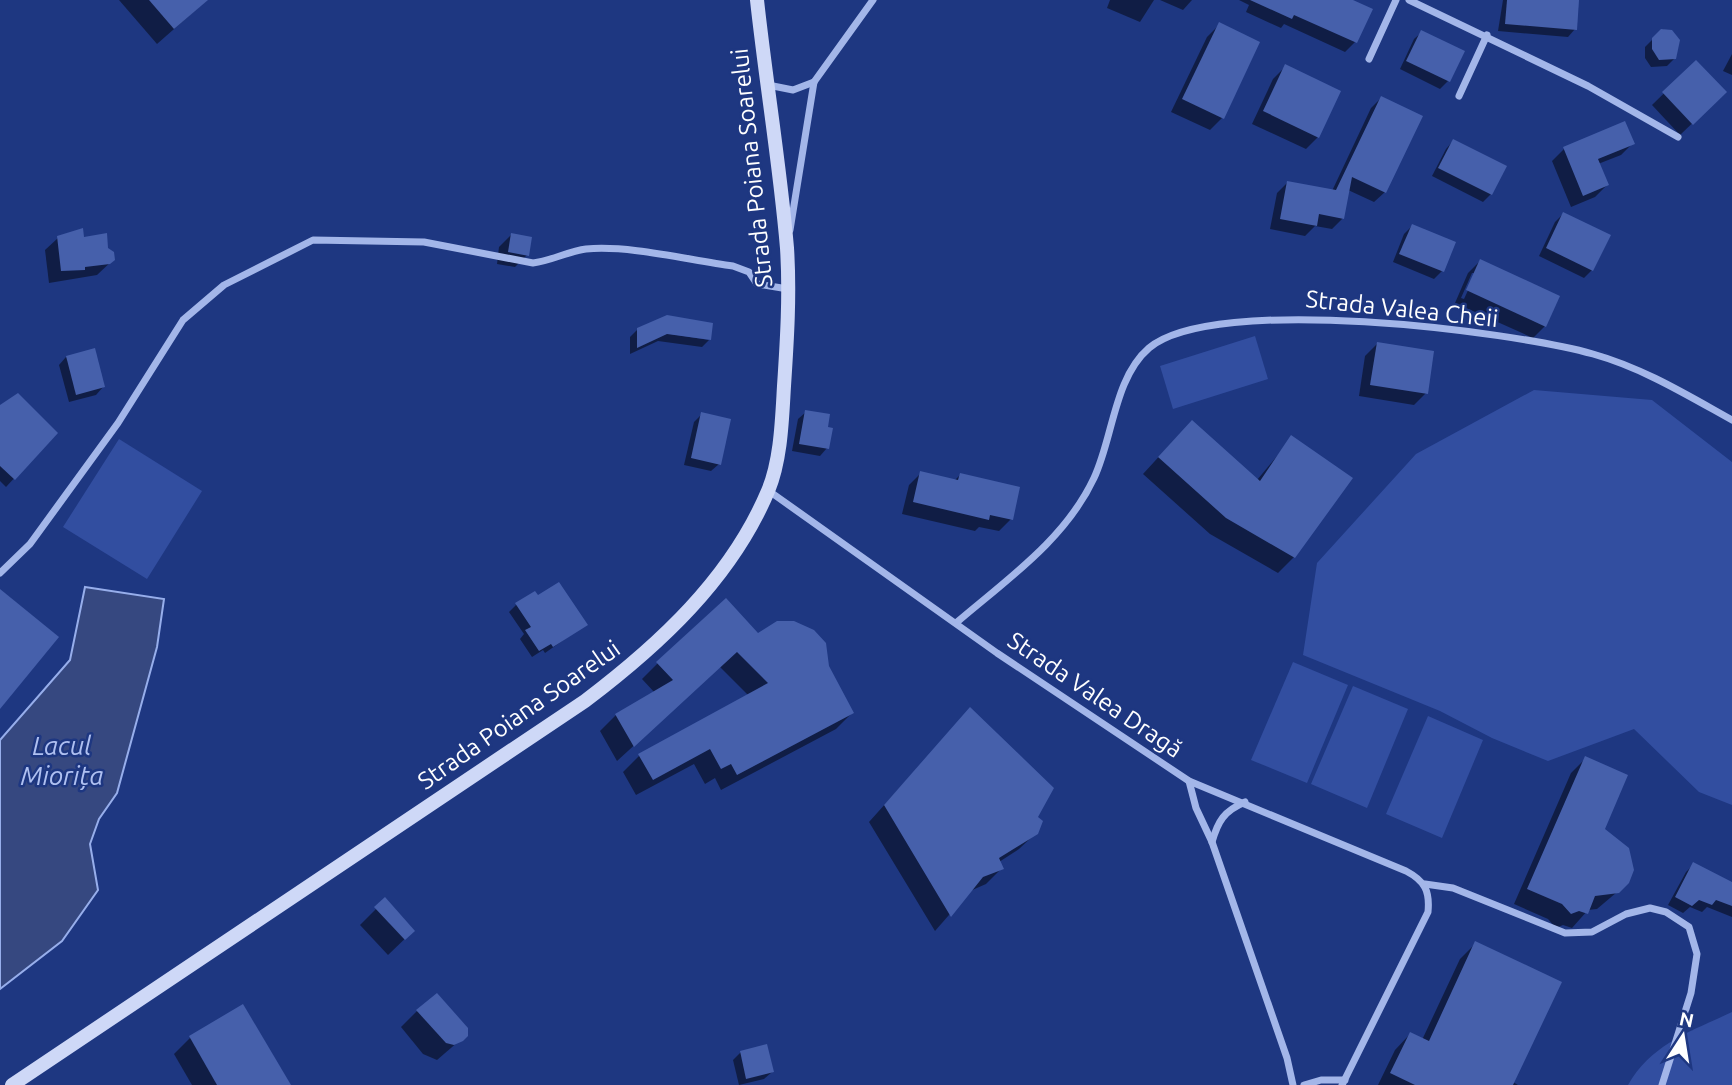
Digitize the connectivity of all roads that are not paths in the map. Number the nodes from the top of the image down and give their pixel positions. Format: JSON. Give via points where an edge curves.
{"nodes":[{"id":1,"x":757,"y":0,"type":"edge"},
{"id":2,"x":873,"y":0,"type":"edge"},
{"id":3,"x":1396,"y":0,"type":"edge"},
{"id":4,"x":1409,"y":0,"type":"edge"},
{"id":5,"x":1487,"y":35,"type":"junction"},
{"id":6,"x":1369,"y":59,"type":"dead end"},
{"id":7,"x":814,"y":82,"type":"junction"},
{"id":8,"x":768,"y":85,"type":"junction"},
{"id":9,"x":1459,"y":96,"type":"dead end"},
{"id":10,"x":1678,"y":137,"type":"dead end"},
{"id":11,"x":787,"y":249,"type":"junction"},
{"id":12,"x":788,"y":289,"type":"junction"},
{"id":13,"x":1732,"y":419,"type":"edge"},
{"id":14,"x":768,"y":490,"type":"junction"},
{"id":15,"x":0,"y":573,"type":"edge"},
{"id":16,"x":956,"y":623,"type":"junction"},
{"id":17,"x":1189,"y":781,"type":"junction"},
{"id":18,"x":1245,"y":802,"type":"junction"},
{"id":19,"x":1212,"y":842,"type":"junction"},
{"id":20,"x":1425,"y":884,"type":"junction"},
{"id":21,"x":1343,"y":1083,"type":"edge"},
{"id":22,"x":12,"y":1085,"type":"edge"},
{"id":23,"x":1293,"y":1085,"type":"edge"},
{"id":24,"x":1304,"y":1085,"type":"edge"},
{"id":25,"x":1661,"y":1085,"type":"edge"}],
"edges":[{"from":1,"to":8,"type":"street","name":"Strada Poiana Soarelui"},
{"from":2,"to":7,"type":"street"},
{"from":3,"to":6,"type":"street"},
{"from":4,"to":5,"type":"street"},
{"from":5,"to":9,"type":"street"},
{"from":5,"to":10,"type":"street"},
{"from":7,"to":8,"type":"street","via":[[793,90]]},
{"from":7,"to":11,"type":"street"},
{"from":8,"to":11,"type":"street","name":"Strada Poiana Soarelui"},
{"from":11,"to":12,"type":"street","name":"Strada Poiana Soarelui"},
{"from":12,"to":14,"type":"street","name":"Strada Poiana Soarelui","via":[[783,402]]},
{"from":12,"to":15,"type":"street","via":[[757,284],[750,272],[733,266],[621,251],[583,249],[533,263],[424,242],[313,240],[224,285],[183,320],[118,422],[38,533]]},
{"from":13,"to":16,"type":"street","name":"Strada Valea Cheii","via":[[1623,364],[1558,346],[1296,317],[1169,336],[1150,347],[1133,369],[1094,479],[1066,521],[1032,558]]},
{"from":14,"to":16,"type":"street","name":"Strada Valea Dragă"},
{"from":14,"to":22,"type":"street","name":"Strada Poiana Soarelui","via":[[710,586],[639,661]]},
{"from":16,"to":17,"type":"street","name":"Strada Valea Dragă"},
{"from":17,"to":18,"type":"street","name":"Strada Valea Dragă"},
{"from":17,"to":19,"type":"street"},
{"from":18,"to":19,"type":"street","via":[[1220,819]]},
{"from":18,"to":20,"type":"street","name":"Strada Valea Dragă","via":[[1406,871]]},
{"from":19,"to":23,"type":"street"},
{"from":20,"to":21,"type":"street","via":[[1428,912]]},
{"from":20,"to":25,"type":"street","name":"Strada Valea Dragă","via":[[1453,888],[1565,933],[1592,932],[1626,914],[1650,908],[1667,912],[1689,927],[1697,954],[1691,993]]},
{"from":21,"to":24,"type":"street","via":[[1321,1080]]}]}
